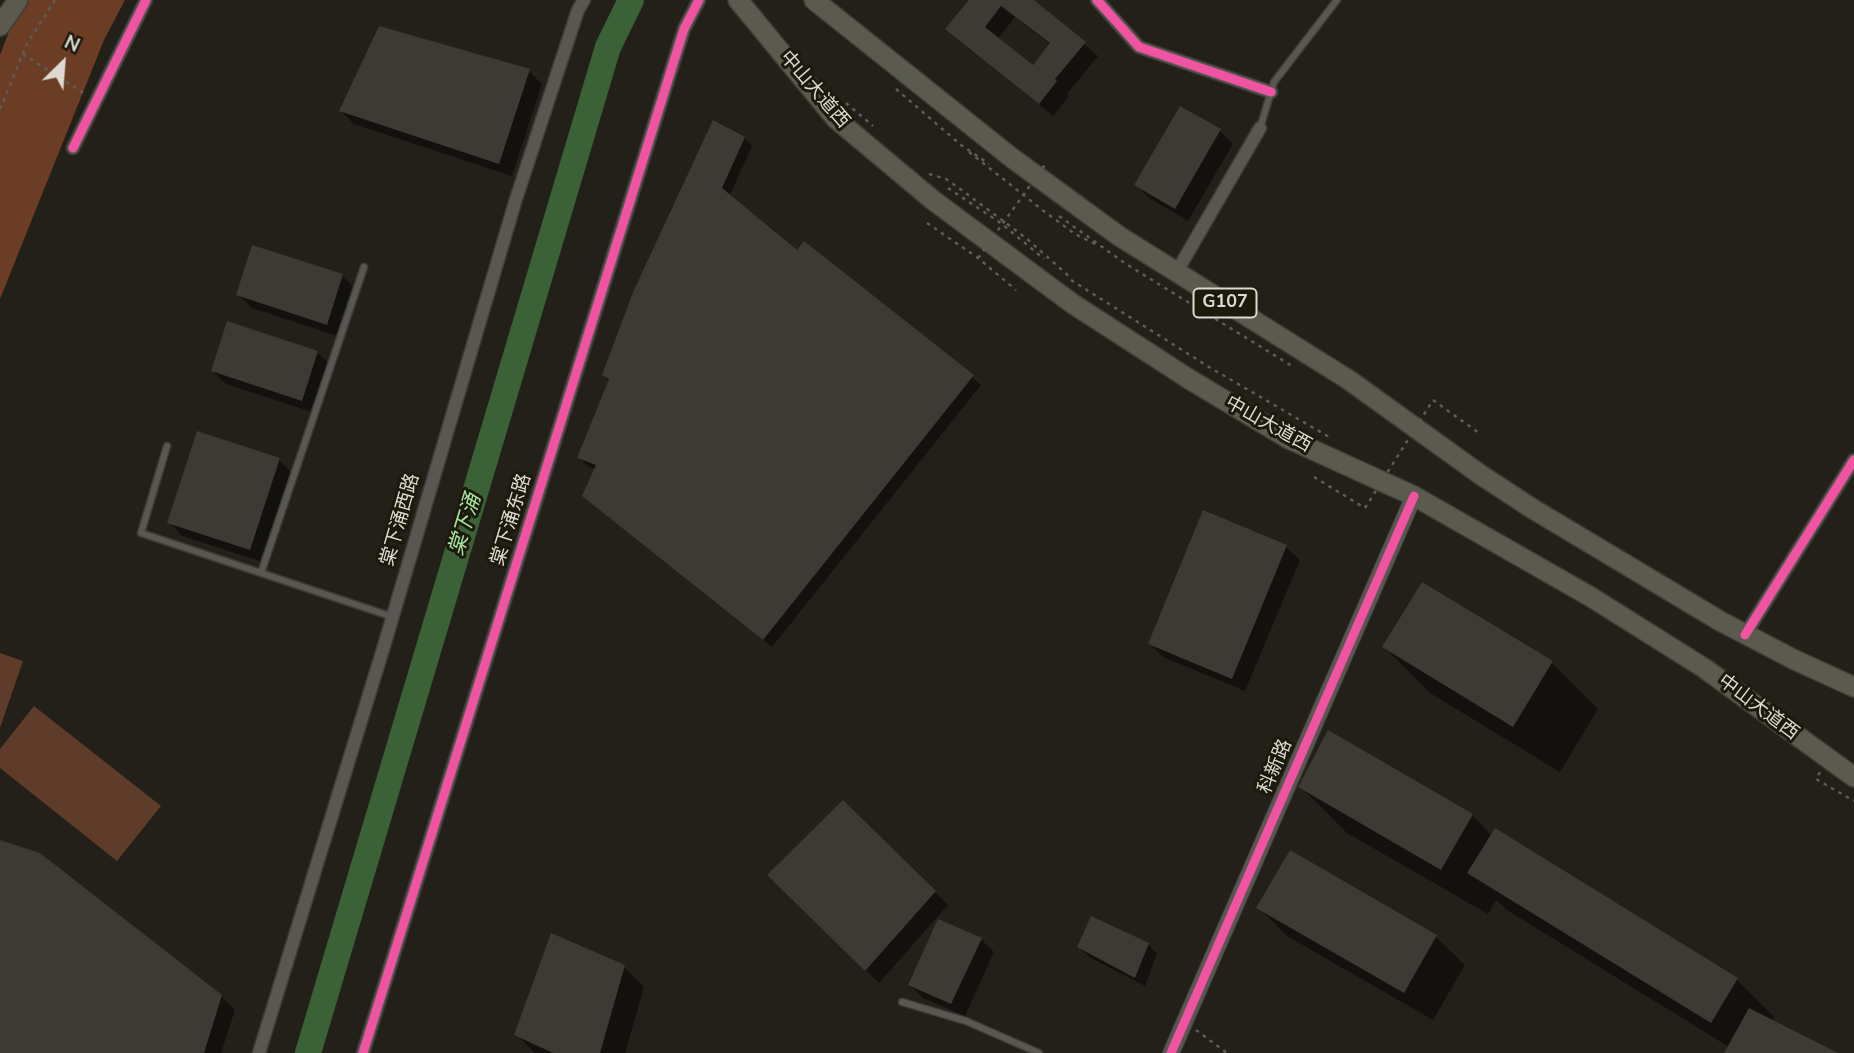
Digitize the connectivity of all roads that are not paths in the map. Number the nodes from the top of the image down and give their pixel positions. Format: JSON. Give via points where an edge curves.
{"nodes":[{"id":1,"x":18,"y":0,"type":"edge"},
{"id":2,"x":146,"y":0,"type":"edge"},
{"id":3,"x":584,"y":0,"type":"edge"},
{"id":4,"x":699,"y":0,"type":"edge"},
{"id":5,"x":738,"y":0,"type":"edge"},
{"id":6,"x":814,"y":0,"type":"edge"},
{"id":7,"x":1097,"y":0,"type":"edge"},
{"id":8,"x":1336,"y":0,"type":"edge"},
{"id":9,"x":0,"y":26,"type":"edge"},
{"id":10,"x":1271,"y":92,"type":"junction"},
{"id":11,"x":1260,"y":128,"type":"joint"},
{"id":12,"x":74,"y":148,"type":"dead end"},
{"id":13,"x":364,"y":267,"type":"dead end"},
{"id":14,"x":1176,"y":273,"type":"junction"},
{"id":15,"x":167,"y":446,"type":"dead end"},
{"id":16,"x":1854,"y":460,"type":"edge"},
{"id":17,"x":1414,"y":496,"type":"junction"},
{"id":18,"x":261,"y":573,"type":"junction"},
{"id":19,"x":393,"y":617,"type":"junction"},
{"id":20,"x":1745,"y":635,"type":"junction"},
{"id":21,"x":1854,"y":687,"type":"edge"},
{"id":22,"x":1854,"y":777,"type":"edge"},
{"id":23,"x":902,"y":1002,"type":"dead end"},
{"id":24,"x":259,"y":1053,"type":"edge"},
{"id":25,"x":363,"y":1053,"type":"edge"},
{"id":26,"x":1039,"y":1053,"type":"edge"},
{"id":27,"x":1171,"y":1053,"type":"edge"}],
"edges":[{"from":1,"to":9,"type":"highway"},
{"from":2,"to":12,"type":"street"},
{"from":3,"to":19,"type":"street","name":"棠下涌西路","via":[[516,199]]},
{"from":4,"to":25,"type":"street","name":"棠下涌东路","via":[[684,29]]},
{"from":5,"to":17,"type":"highway","name":"中山大道西","via":[[836,120],[1026,271],[1126,339],[1290,439]]},
{"from":6,"to":14,"type":"highway","number":"G107","via":[[1021,165]]},
{"from":7,"to":10,"type":"street","via":[[1139,47]]},
{"from":8,"to":10,"type":"lane"},
{"from":10,"to":11,"type":"lane"},
{"from":11,"to":14,"type":"street"},
{"from":13,"to":18,"type":"lane"},
{"from":14,"to":20,"type":"highway","number":"G107","via":[[1349,380],[1533,509]]},
{"from":15,"to":18,"type":"lane","via":[[141,533]]},
{"from":16,"to":20,"type":"street"},
{"from":17,"to":22,"type":"highway","name":"中山大道西","via":[[1668,644]]},
{"from":17,"to":27,"type":"street","name":"科新路"},
{"from":18,"to":19,"type":"lane"},
{"from":19,"to":24,"type":"street","name":"棠下涌西路"},
{"from":20,"to":21,"type":"highway","number":"G107"},
{"from":23,"to":26,"type":"lane","via":[[966,1020]]}]}
